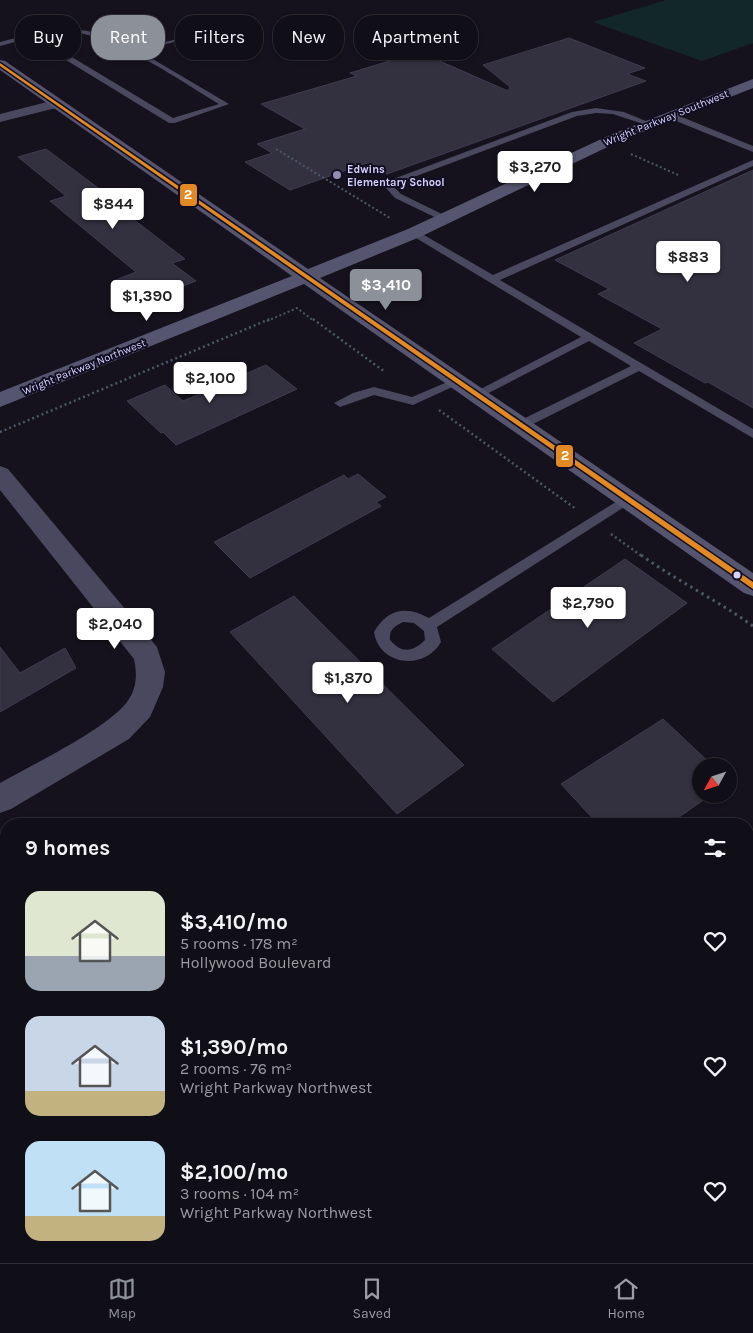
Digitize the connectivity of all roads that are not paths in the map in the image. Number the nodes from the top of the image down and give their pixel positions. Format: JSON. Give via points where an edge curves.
{"nodes":[{"id":1,"x":15,"y":40,"type":"edge"},
{"id":2,"x":0,"y":44,"type":"edge"},
{"id":3,"x":72,"y":60,"type":"edge"},
{"id":4,"x":148,"y":60,"type":"edge"},
{"id":5,"x":0,"y":64,"type":"edge"},
{"id":6,"x":753,"y":83,"type":"edge"},
{"id":7,"x":55,"y":104,"type":"junction"},
{"id":8,"x":669,"y":115,"type":"junction"},
{"id":9,"x":0,"y":118,"type":"edge"},
{"id":10,"x":649,"y":124,"type":"junction"},
{"id":11,"x":753,"y":149,"type":"edge"},
{"id":12,"x":753,"y":163,"type":"edge"},
{"id":13,"x":446,"y":219,"type":"junction"},
{"id":14,"x":414,"y":233,"type":"junction"},
{"id":15,"x":307,"y":277,"type":"junction"},
{"id":16,"x":493,"y":279,"type":"junction"},
{"id":17,"x":589,"y":337,"type":"junction"},
{"id":18,"x":640,"y":366,"type":"junction"},
{"id":19,"x":457,"y":381,"type":"junction"},
{"id":20,"x":476,"y":395,"type":"junction"},
{"id":21,"x":0,"y":400,"type":"edge"},
{"id":22,"x":340,"y":403,"type":"dead end"},
{"id":23,"x":521,"y":425,"type":"junction"},
{"id":24,"x":753,"y":434,"type":"edge"},
{"id":25,"x":0,"y":474,"type":"edge"},
{"id":26,"x":627,"y":499,"type":"junction"},
{"id":27,"x":753,"y":586,"type":"edge"},
{"id":28,"x":429,"y":625,"type":"dead end"},
{"id":29,"x":0,"y":799,"type":"edge"}],
"edges":[{"from":1,"to":2,"type":"lane"},
{"from":3,"to":4,"type":"lane","via":[[172,121],[226,104]]},
{"from":5,"to":7,"type":"street"},
{"from":6,"to":8,"type":"street","name":"Wright Parkway Southwest"},
{"from":7,"to":9,"type":"street"},
{"from":7,"to":15,"type":"street"},
{"from":8,"to":10,"type":"street","name":"Wright Parkway Southwest"},
{"from":8,"to":11,"type":"lane"},
{"from":10,"to":13,"type":"street","name":"Wright Parkway Southwest"},
{"from":10,"to":13,"type":"lane","via":[[608,109],[592,109],[391,183],[390,188],[398,196]]},
{"from":12,"to":16,"type":"lane"},
{"from":13,"to":14,"type":"street","name":"Wright Parkway Southwest"},
{"from":14,"to":15,"type":"street","name":"Wright Parkway Southwest"},
{"from":14,"to":16,"type":"lane"},
{"from":15,"to":19,"type":"street"},
{"from":15,"to":21,"type":"street","name":"Wright Parkway Northwest"},
{"from":16,"to":17,"type":"lane"},
{"from":17,"to":18,"type":"lane"},
{"from":17,"to":20,"type":"lane"},
{"from":18,"to":23,"type":"lane"},
{"from":18,"to":24,"type":"lane"},
{"from":19,"to":20,"type":"street"},
{"from":19,"to":22,"type":"lane","via":[[413,401],[374,391]]},
{"from":20,"to":23,"type":"street"},
{"from":23,"to":26,"type":"street"},
{"from":25,"to":29,"type":"street","via":[[147,655],[151,672],[149,688],[140,708],[118,730]]},
{"from":26,"to":27,"type":"street"},
{"from":26,"to":28,"type":"lane"}]}
